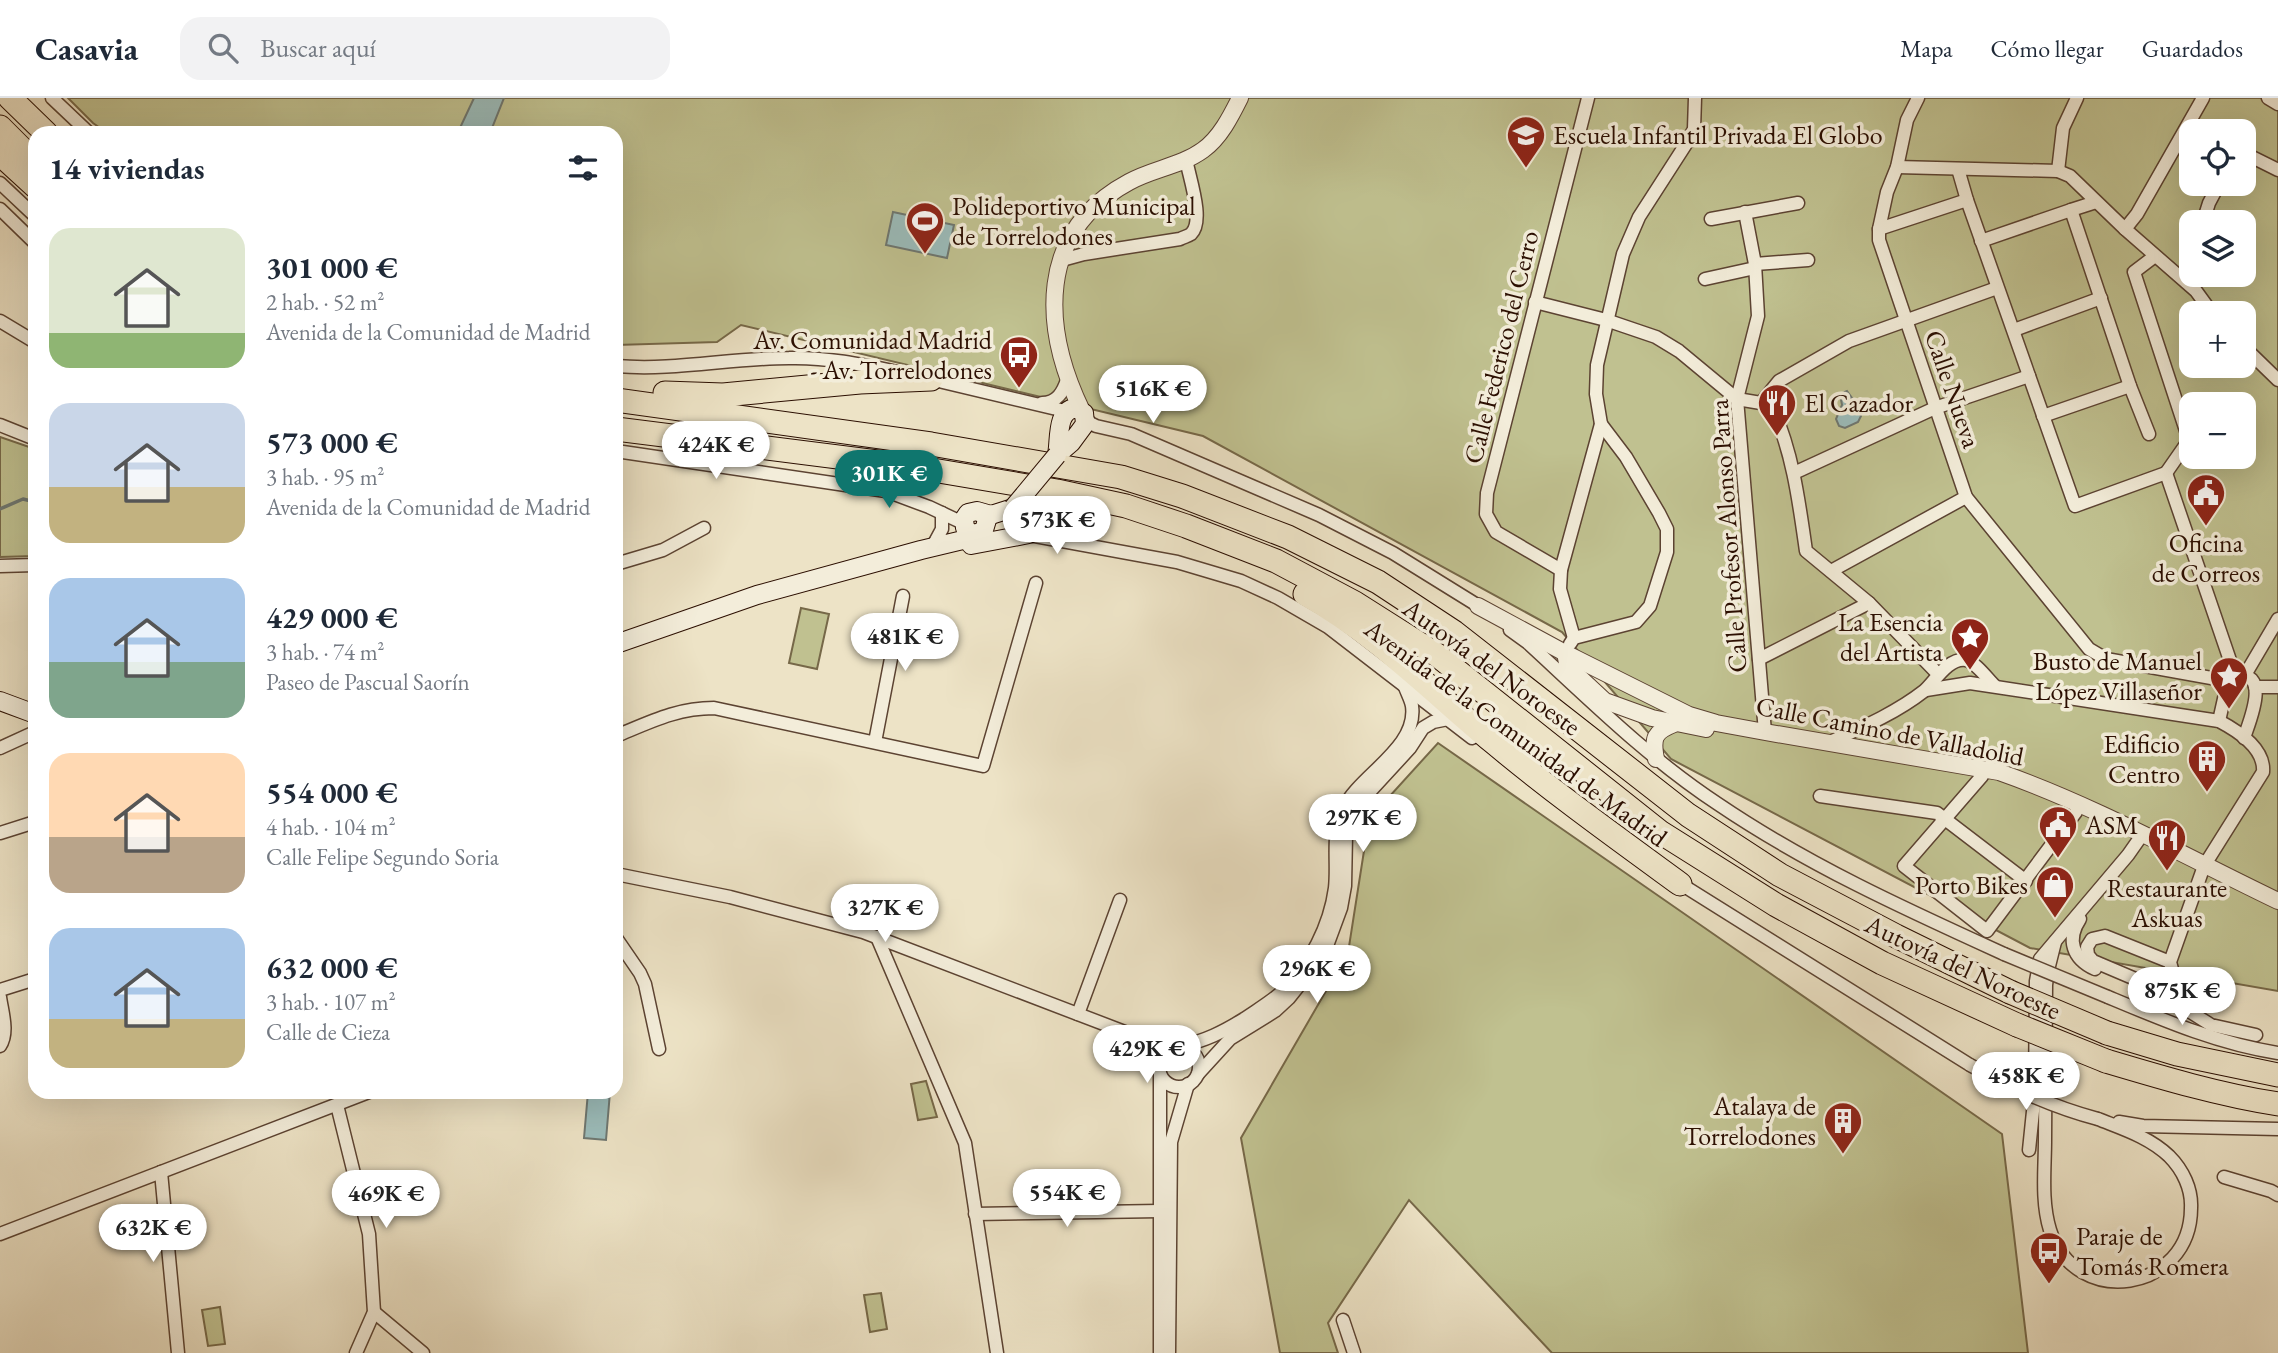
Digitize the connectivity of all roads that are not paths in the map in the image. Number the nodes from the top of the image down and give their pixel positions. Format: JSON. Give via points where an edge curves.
{"nodes":[{"id":1,"x":10,"y":98,"type":"edge"},
{"id":2,"x":52,"y":98,"type":"edge"},
{"id":3,"x":1240,"y":98,"type":"edge"},
{"id":4,"x":1588,"y":98,"type":"edge"},
{"id":5,"x":1695,"y":98,"type":"edge"},
{"id":6,"x":1918,"y":98,"type":"edge"},
{"id":7,"x":2077,"y":98,"type":"edge"},
{"id":8,"x":2203,"y":98,"type":"edge"},
{"id":9,"x":2268,"y":98,"type":"edge"},
{"id":10,"x":2278,"y":104,"type":"edge"},
{"id":11,"x":39,"y":126,"type":"edge"},
{"id":12,"x":82,"y":126,"type":"edge"},
{"id":13,"x":0,"y":127,"type":"edge"},
{"id":14,"x":0,"y":154,"type":"edge"},
{"id":15,"x":28,"y":155,"type":"edge"},
{"id":16,"x":1186,"y":159,"type":"junction"},
{"id":17,"x":2256,"y":159,"type":"edge"},
{"id":18,"x":1897,"y":167,"type":"junction"},
{"id":19,"x":1958,"y":169,"type":"junction"},
{"id":20,"x":2278,"y":170,"type":"edge"},
{"id":21,"x":2058,"y":171,"type":"junction"},
{"id":22,"x":0,"y":173,"type":"edge"},
{"id":23,"x":28,"y":180,"type":"edge"},
{"id":24,"x":0,"y":183,"type":"edge"},
{"id":25,"x":28,"y":199,"type":"edge"},
{"id":26,"x":1967,"y":200,"type":"junction"},
{"id":27,"x":2096,"y":202,"type":"junction"},
{"id":28,"x":1798,"y":203,"type":"dead end"},
{"id":29,"x":0,"y":209,"type":"edge"},
{"id":30,"x":28,"y":209,"type":"edge"},
{"id":31,"x":2071,"y":210,"type":"junction"},
{"id":32,"x":1745,"y":212,"type":"junction"},
{"id":33,"x":1711,"y":219,"type":"dead end"},
{"id":34,"x":1879,"y":229,"type":"junction"},
{"id":35,"x":2124,"y":229,"type":"junction"},
{"id":36,"x":28,"y":236,"type":"edge"},
{"id":37,"x":1982,"y":241,"type":"junction"},
{"id":38,"x":2155,"y":256,"type":"junction"},
{"id":39,"x":1062,"y":260,"type":"junction"},
{"id":40,"x":1808,"y":260,"type":"dead end"},
{"id":41,"x":1755,"y":266,"type":"junction"},
{"id":42,"x":1705,"y":279,"type":"dead end"},
{"id":43,"x":2197,"y":287,"type":"edge"},
{"id":44,"x":1997,"y":288,"type":"junction"},
{"id":45,"x":2196,"y":291,"type":"junction"},
{"id":46,"x":2101,"y":298,"type":"junction"},
{"id":47,"x":2203,"y":301,"type":"edge"},
{"id":48,"x":1535,"y":302,"type":"junction"},
{"id":49,"x":1606,"y":320,"type":"junction"},
{"id":50,"x":0,"y":321,"type":"edge"},
{"id":51,"x":1905,"y":321,"type":"junction"},
{"id":52,"x":2014,"y":330,"type":"junction"},
{"id":53,"x":28,"y":338,"type":"edge"},
{"id":54,"x":2256,"y":359,"type":"edge"},
{"id":55,"x":623,"y":367,"type":"edge"},
{"id":56,"x":2029,"y":376,"type":"junction"},
{"id":57,"x":931,"y":379,"type":"junction"},
{"id":58,"x":1067,"y":380,"type":"junction"},
{"id":59,"x":2278,"y":380,"type":"edge"},
{"id":60,"x":2130,"y":386,"type":"junction"},
{"id":61,"x":623,"y":387,"type":"edge"},
{"id":62,"x":1737,"y":399,"type":"junction"},
{"id":63,"x":623,"y":401,"type":"edge"},
{"id":64,"x":1031,"y":403,"type":"junction"},
{"id":65,"x":1761,"y":403,"type":"junction"},
{"id":66,"x":1935,"y":408,"type":"junction"},
{"id":67,"x":1078,"y":413,"type":"junction"},
{"id":68,"x":2043,"y":416,"type":"junction"},
{"id":69,"x":1601,"y":424,"type":"junction"},
{"id":70,"x":0,"y":425,"type":"edge"},
{"id":71,"x":623,"y":430,"type":"edge"},
{"id":72,"x":2149,"y":435,"type":"dead end"},
{"id":73,"x":28,"y":436,"type":"edge"},
{"id":74,"x":623,"y":452,"type":"edge"},
{"id":75,"x":1794,"y":472,"type":"junction"},
{"id":76,"x":2166,"y":473,"type":"junction"},
{"id":77,"x":1057,"y":491,"type":"junction"},
{"id":78,"x":1966,"y":497,"type":"junction"},
{"id":79,"x":942,"y":513,"type":"junction"},
{"id":80,"x":963,"y":523,"type":"junction"},
{"id":81,"x":982,"y":527,"type":"junction"},
{"id":82,"x":704,"y":528,"type":"dead end"},
{"id":83,"x":1029,"y":534,"type":"junction"},
{"id":84,"x":928,"y":546,"type":"junction"},
{"id":85,"x":892,"y":558,"type":"junction"},
{"id":86,"x":623,"y":562,"type":"edge"},
{"id":87,"x":28,"y":565,"type":"edge"},
{"id":88,"x":0,"y":566,"type":"edge"},
{"id":89,"x":1561,"y":570,"type":"junction"},
{"id":90,"x":1831,"y":571,"type":"junction"},
{"id":91,"x":1036,"y":583,"type":"dead end"},
{"id":92,"x":903,"y":596,"type":"dead end"},
{"id":93,"x":1869,"y":603,"type":"junction"},
{"id":94,"x":1478,"y":606,"type":"junction"},
{"id":95,"x":2278,"y":618,"type":"edge"},
{"id":96,"x":1574,"y":638,"type":"junction"},
{"id":97,"x":623,"y":642,"type":"edge"},
{"id":98,"x":1565,"y":653,"type":"junction"},
{"id":99,"x":1759,"y":659,"type":"junction"},
{"id":100,"x":1938,"y":674,"type":"junction"},
{"id":101,"x":2236,"y":677,"type":"junction"},
{"id":102,"x":1994,"y":685,"type":"junction"},
{"id":103,"x":1405,"y":686,"type":"junction"},
{"id":104,"x":2255,"y":687,"type":"junction"},
{"id":105,"x":2278,"y":687,"type":"edge"},
{"id":106,"x":1926,"y":690,"type":"junction"},
{"id":107,"x":0,"y":701,"type":"edge"},
{"id":108,"x":28,"y":710,"type":"edge"},
{"id":109,"x":1448,"y":719,"type":"junction"},
{"id":110,"x":2219,"y":721,"type":"junction"},
{"id":111,"x":1675,"y":723,"type":"junction"},
{"id":112,"x":1418,"y":725,"type":"junction"},
{"id":113,"x":1765,"y":732,"type":"junction"},
{"id":114,"x":623,"y":733,"type":"edge"},
{"id":115,"x":28,"y":735,"type":"edge"},
{"id":116,"x":2244,"y":738,"type":"junction"},
{"id":117,"x":875,"y":742,"type":"junction"},
{"id":118,"x":1828,"y":743,"type":"junction"},
{"id":119,"x":0,"y":748,"type":"edge"},
{"id":120,"x":1656,"y":759,"type":"junction"},
{"id":121,"x":1982,"y":776,"type":"junction"},
{"id":122,"x":1820,"y":796,"type":"dead end"},
{"id":123,"x":2076,"y":811,"type":"junction"},
{"id":124,"x":1944,"y":817,"type":"junction"},
{"id":125,"x":28,"y":824,"type":"edge"},
{"id":126,"x":0,"y":833,"type":"edge"},
{"id":127,"x":2140,"y":838,"type":"junction"},
{"id":128,"x":2203,"y":869,"type":"junction"},
{"id":129,"x":623,"y":878,"type":"edge"},
{"id":130,"x":2026,"y":881,"type":"junction"},
{"id":131,"x":1680,"y":884,"type":"junction"},
{"id":132,"x":2091,"y":897,"type":"junction"},
{"id":133,"x":1120,"y":900,"type":"dead end"},
{"id":134,"x":2278,"y":901,"type":"edge"},
{"id":135,"x":2278,"y":911,"type":"edge"},
{"id":136,"x":877,"y":937,"type":"junction"},
{"id":137,"x":2055,"y":942,"type":"junction"},
{"id":138,"x":623,"y":948,"type":"edge"},
{"id":139,"x":911,"y":949,"type":"junction"},
{"id":140,"x":2170,"y":962,"type":"junction"},
{"id":141,"x":2107,"y":968,"type":"junction"},
{"id":142,"x":892,"y":970,"type":"junction"},
{"id":143,"x":28,"y":981,"type":"edge"},
{"id":144,"x":0,"y":990,"type":"edge"},
{"id":145,"x":1286,"y":995,"type":"junction"},
{"id":146,"x":0,"y":997,"type":"edge"},
{"id":147,"x":2180,"y":998,"type":"junction"},
{"id":148,"x":1078,"y":1014,"type":"junction"},
{"id":149,"x":1130,"y":1034,"type":"junction"},
{"id":150,"x":2256,"y":1035,"type":"dead end"},
{"id":151,"x":0,"y":1046,"type":"edge"},
{"id":152,"x":1177,"y":1047,"type":"junction"},
{"id":153,"x":659,"y":1049,"type":"dead end"},
{"id":154,"x":2278,"y":1053,"type":"edge"},
{"id":155,"x":1160,"y":1067,"type":"junction"},
{"id":156,"x":2278,"y":1076,"type":"edge"},
{"id":157,"x":1193,"y":1079,"type":"junction"},
{"id":158,"x":352,"y":1099,"type":"edge"},
{"id":159,"x":2278,"y":1104,"type":"edge"},
{"id":160,"x":337,"y":1105,"type":"junction"},
{"id":161,"x":2098,"y":1119,"type":"junction"},
{"id":162,"x":2278,"y":1129,"type":"edge"},
{"id":163,"x":2029,"y":1150,"type":"dead end"},
{"id":164,"x":161,"y":1172,"type":"junction"},
{"id":165,"x":2224,"y":1177,"type":"dead end"},
{"id":166,"x":2278,"y":1195,"type":"edge"},
{"id":167,"x":1160,"y":1211,"type":"junction"},
{"id":168,"x":975,"y":1214,"type":"junction"},
{"id":169,"x":0,"y":1234,"type":"edge"},
{"id":170,"x":374,"y":1312,"type":"junction"},
{"id":171,"x":1343,"y":1320,"type":"dead end"},
{"id":172,"x":178,"y":1353,"type":"edge"},
{"id":173,"x":356,"y":1353,"type":"edge"},
{"id":174,"x":423,"y":1353,"type":"edge"},
{"id":175,"x":997,"y":1353,"type":"edge"},
{"id":176,"x":1160,"y":1353,"type":"edge"},
{"id":177,"x":1170,"y":1353,"type":"edge"},
{"id":178,"x":1354,"y":1353,"type":"edge"}],
"edges":[{"from":1,"to":11,"type":"highway"},
{"from":2,"to":12,"type":"street"},
{"from":3,"to":16,"type":"street","via":[[1216,137]]},
{"from":4,"to":48,"type":"street","name":"Calle Federico del Cerro"},
{"from":5,"to":49,"type":"street","via":[[1694,129],[1639,217],[1623,254]]},
{"from":6,"to":18,"type":"street","name":"Calle Nueva","via":[[1907,120]]},
{"from":7,"to":21,"type":"street","via":[[2063,128]]},
{"from":8,"to":35,"type":"street"},
{"from":9,"to":10,"type":"street"},
{"from":13,"to":15,"type":"highway"},
{"from":14,"to":23,"type":"highway"},
{"from":16,"to":39,"type":"street","via":[[1111,193],[1075,228]]},
{"from":16,"to":39,"type":"street","via":[[1198,214],[1192,233]]},
{"from":17,"to":20,"type":"street"},
{"from":18,"to":19,"type":"street"},
{"from":18,"to":34,"type":"street","name":"Calle Nueva"},
{"from":19,"to":21,"type":"street"},
{"from":19,"to":26,"type":"street"},
{"from":21,"to":27,"type":"street","via":[[2070,176]]},
{"from":22,"to":25,"type":"street"},
{"from":24,"to":30,"type":"street"},
{"from":26,"to":34,"type":"street"},
{"from":26,"to":37,"type":"street"},
{"from":27,"to":31,"type":"street"},
{"from":27,"to":35,"type":"street"},
{"from":28,"to":32,"type":"street"},
{"from":29,"to":36,"type":"street"},
{"from":31,"to":37,"type":"street"},
{"from":31,"to":46,"type":"street"},
{"from":32,"to":33,"type":"street"},
{"from":32,"to":41,"type":"street","name":"Calle Profesor Alonso Parra"},
{"from":34,"to":51,"type":"street","name":"Calle Nueva","via":[[1880,246]]},
{"from":35,"to":38,"type":"street"},
{"from":37,"to":44,"type":"street"},
{"from":38,"to":45,"type":"street"},
{"from":38,"to":76,"type":"street","via":[[2134,272],[2189,440]]},
{"from":39,"to":58,"type":"street","via":[[1053,305]]},
{"from":40,"to":41,"type":"street"},
{"from":41,"to":42,"type":"street"},
{"from":41,"to":62,"type":"street","name":"Calle Profesor Alonso Parra","via":[[1758,316]]},
{"from":43,"to":45,"type":"street"},
{"from":44,"to":51,"type":"street"},
{"from":44,"to":52,"type":"street"},
{"from":45,"to":47,"type":"street"},
{"from":46,"to":52,"type":"street"},
{"from":46,"to":60,"type":"street"},
{"from":48,"to":49,"type":"street"},
{"from":48,"to":89,"type":"street","name":"Calle Federico del Cerro","via":[[1487,493],[1486,514],[1496,532]]},
{"from":49,"to":62,"type":"street","via":[[1656,337]]},
{"from":49,"to":69,"type":"street","via":[[1597,365]]},
{"from":50,"to":53,"type":"street"},
{"from":51,"to":65,"type":"street","via":[[1849,341],[1779,381]]},
{"from":51,"to":66,"type":"street","name":"Calle Nueva"},
{"from":52,"to":56,"type":"street"},
{"from":54,"to":59,"type":"street"},
{"from":55,"to":57,"type":"street","via":[[651,369],[789,358],[843,360]]},
{"from":56,"to":66,"type":"street"},
{"from":56,"to":68,"type":"street"},
{"from":57,"to":61,"type":"highway","via":[[704,396]]},
{"from":57,"to":64,"type":"street"},
{"from":58,"to":64,"type":"street","via":[[1055,400]]},
{"from":58,"to":67,"type":"street"},
{"from":60,"to":68,"type":"street"},
{"from":60,"to":72,"type":"street"},
{"from":62,"to":65,"type":"street"},
{"from":62,"to":99,"type":"street","name":"Calle Profesor Alonso Parra"},
{"from":63,"to":156,"type":"highway","name":"Autovía del Noroeste","bridge":true,"via":[[942,446],[1121,477],[1288,537],[1378,582],[1454,632],[1688,815],[1780,875],[2010,992],[2107,1033]]},
{"from":64,"to":67,"type":"street"},
{"from":65,"to":75,"type":"street","via":[[1773,409]]},
{"from":66,"to":75,"type":"street"},
{"from":66,"to":78,"type":"street","name":"Calle Nueva"},
{"from":67,"to":81,"type":"main road","bridge":true,"via":[[1062,418],[1063,446],[1004,520]]},
{"from":67,"to":94,"type":"street","via":[[1096,426],[1139,437],[1319,515],[1393,553]]},
{"from":68,"to":76,"type":"street","via":[[2075,506]]},
{"from":69,"to":89,"type":"street"},
{"from":69,"to":96,"type":"street","via":[[1659,513],[1667,529],[1667,552],[1650,606],[1636,622]]},
{"from":70,"to":73,"type":"street"},
{"from":71,"to":77,"type":"highway","name":"Autovía del Noroeste","via":[[909,466]]},
{"from":74,"to":79,"type":"street","via":[[886,491]]},
{"from":75,"to":90,"type":"street","via":[[1806,551]]},
{"from":76,"to":101,"type":"street"},
{"from":77,"to":131,"type":"highway","via":[[1231,558],[1331,608],[1526,768]]},
{"from":77,"to":159,"type":"highway","name":"Autovía del Noroeste","bridge":true,"via":[[1126,506],[1186,526],[1276,561],[1355,603],[1437,655],[1660,832],[1776,905],[1882,963],[2106,1061]]},
{"from":78,"to":90,"type":"street"},
{"from":78,"to":101,"type":"street","name":"Calle Nueva","via":[[2099,656]]},
{"from":79,"to":80,"type":"street"},
{"from":79,"to":84,"type":"street","via":[[942,529]]},
{"from":80,"to":81,"type":"main road","via":[[968,532]]},
{"from":80,"to":84,"type":"main road"},
{"from":81,"to":83,"type":"street","name":"Avenida de la Comunidad de Madrid"},
{"from":81,"to":84,"type":"main road","via":[[967,539]]},
{"from":82,"to":86,"type":"street","via":[[663,550]]},
{"from":83,"to":85,"type":"main road","via":[[909,561]]},
{"from":83,"to":103,"type":"street","name":"Avenida de la Comunidad de Madrid","via":[[1177,562],[1241,581],[1328,627]]},
{"from":84,"to":85,"type":"main road"},
{"from":85,"to":97,"type":"main road","via":[[757,595]]},
{"from":87,"to":88,"type":"street"},
{"from":89,"to":96,"type":"street","via":[[1560,589]]},
{"from":90,"to":93,"type":"street"},
{"from":91,"to":117,"type":"street","via":[[984,766]]},
{"from":92,"to":117,"type":"street"},
{"from":93,"to":99,"type":"street"},
{"from":93,"to":100,"type":"street"},
{"from":94,"to":98,"type":"street","name":"Calle Camino de Valladolid"},
{"from":94,"to":120,"type":"street","via":[[1528,643]]},
{"from":95,"to":101,"type":"street"},
{"from":96,"to":98,"type":"street"},
{"from":98,"to":111,"type":"street","name":"Calle Camino de Valladolid","via":[[1576,674],[1605,701]]},
{"from":98,"to":113,"type":"street","name":"Calle Camino de Valladolid","via":[[1689,715]]},
{"from":99,"to":113,"type":"street","name":"Calle Profesor Alonso Parra"},
{"from":100,"to":102,"type":"street","via":[[1969,661]]},
{"from":100,"to":106,"type":"street"},
{"from":101,"to":104,"type":"street","via":[[2252,680]]},
{"from":101,"to":110,"type":"street"},
{"from":102,"to":106,"type":"street","via":[[1970,683]]},
{"from":102,"to":110,"type":"street"},
{"from":103,"to":109,"type":"street","name":"Avenida de la Comunidad de Madrid"},
{"from":103,"to":112,"type":"street"},
{"from":104,"to":105,"type":"street"},
{"from":104,"to":116,"type":"street","via":[[2254,709]]},
{"from":106,"to":118,"type":"street"},
{"from":107,"to":108,"type":"main road"},
{"from":109,"to":112,"type":"street"},
{"from":109,"to":131,"type":"street","name":"Avenida de la Comunidad de Madrid","via":[[1587,824]]},
{"from":110,"to":116,"type":"street"},
{"from":111,"to":120,"type":"street","via":[[1656,736]]},
{"from":111,"to":121,"type":"street","name":"Calle Camino de Valladolid"},
{"from":112,"to":145,"type":"street","via":[[1344,806],[1336,833],[1331,906],[1302,976]]},
{"from":113,"to":118,"type":"street","name":"Calle Camino de Valladolid"},
{"from":114,"to":117,"type":"street","via":[[672,713],[714,708]]},
{"from":115,"to":119,"type":"street"},
{"from":116,"to":128,"type":"street","via":[[2260,754],[2263,772]]},
{"from":118,"to":127,"type":"street","name":"Calle Camino de Valladolid","via":[[1999,772],[2035,784]]},
{"from":120,"to":154,"type":"street","bridge":true,"via":[[1797,855],[1865,890],[2173,1024],[2250,1049]]},
{"from":121,"to":123,"type":"street","name":"Calle Camino de Valladolid"},
{"from":121,"to":124,"type":"street"},
{"from":122,"to":124,"type":"street"},
{"from":123,"to":127,"type":"street","name":"Calle Camino de Valladolid"},
{"from":123,"to":130,"type":"street"},
{"from":124,"to":130,"type":"street"},
{"from":124,"to":130,"type":"street","via":[[1903,866],[1987,931]]},
{"from":125,"to":126,"type":"street"},
{"from":127,"to":128,"type":"street"},
{"from":127,"to":132,"type":"street"},
{"from":128,"to":134,"type":"street"},
{"from":128,"to":135,"type":"street"},
{"from":128,"to":140,"type":"street"},
{"from":129,"to":136,"type":"street","via":[[730,897]]},
{"from":131,"to":161,"type":"street","name":"Avenida de la Comunidad de Madrid","bridge":true,"via":[[1970,1065],[2049,1104]]},
{"from":132,"to":137,"type":"street"},
{"from":132,"to":141,"type":"street","via":[[2090,907],[2077,922],[2074,949],[2085,965]]},
{"from":133,"to":148,"type":"street"},
{"from":136,"to":139,"type":"street"},
{"from":136,"to":142,"type":"street"},
{"from":137,"to":161,"type":"street","via":[[2046,985],[2044,1202],[2048,1223],[2059,1251],[2074,1267],[2110,1282],[2137,1280],[2158,1271],[2183,1243],[2192,1212],[2189,1189],[2178,1166],[2153,1144]]},
{"from":137,"to":163,"type":"street","via":[[2040,959],[2036,981],[2035,1092]]},
{"from":138,"to":153,"type":"street","via":[[645,984]]},
{"from":139,"to":142,"type":"street","via":[[899,953]]},
{"from":139,"to":148,"type":"street"},
{"from":140,"to":141,"type":"street","via":[[2105,936],[2092,939],[2088,956]]},
{"from":140,"to":147,"type":"street"},
{"from":141,"to":147,"type":"street"},
{"from":142,"to":168,"type":"street","via":[[965,1143]]},
{"from":143,"to":144,"type":"street"},
{"from":145,"to":152,"type":"street","via":[[1222,1033]]},
{"from":145,"to":157,"type":"street","via":[[1275,1011],[1230,1039]]},
{"from":146,"to":151,"type":"street","via":[[4,1029]]},
{"from":147,"to":150,"type":"street","via":[[2210,1025]]},
{"from":148,"to":149,"type":"street"},
{"from":149,"to":152,"type":"street"},
{"from":149,"to":155,"type":"street","via":[[1150,1050]]},
{"from":152,"to":155,"type":"street","via":[[1162,1055]]},
{"from":152,"to":157,"type":"street","via":[[1187,1048],[1199,1062]]},
{"from":155,"to":157,"type":"street","via":[[1168,1084],[1182,1087]]},
{"from":155,"to":167,"type":"street"},
{"from":157,"to":177,"type":"street","via":[[1171,1142]]},
{"from":158,"to":160,"type":"street"},
{"from":160,"to":164,"type":"street"},
{"from":160,"to":170,"type":"street","via":[[369,1234]]},
{"from":161,"to":162,"type":"street","via":[[2143,1126]]},
{"from":164,"to":169,"type":"street"},
{"from":164,"to":172,"type":"street"},
{"from":165,"to":166,"type":"street"},
{"from":167,"to":168,"type":"street"},
{"from":167,"to":176,"type":"street"},
{"from":168,"to":175,"type":"street"},
{"from":170,"to":173,"type":"street"},
{"from":170,"to":174,"type":"street"},
{"from":171,"to":178,"type":"street"}]}
